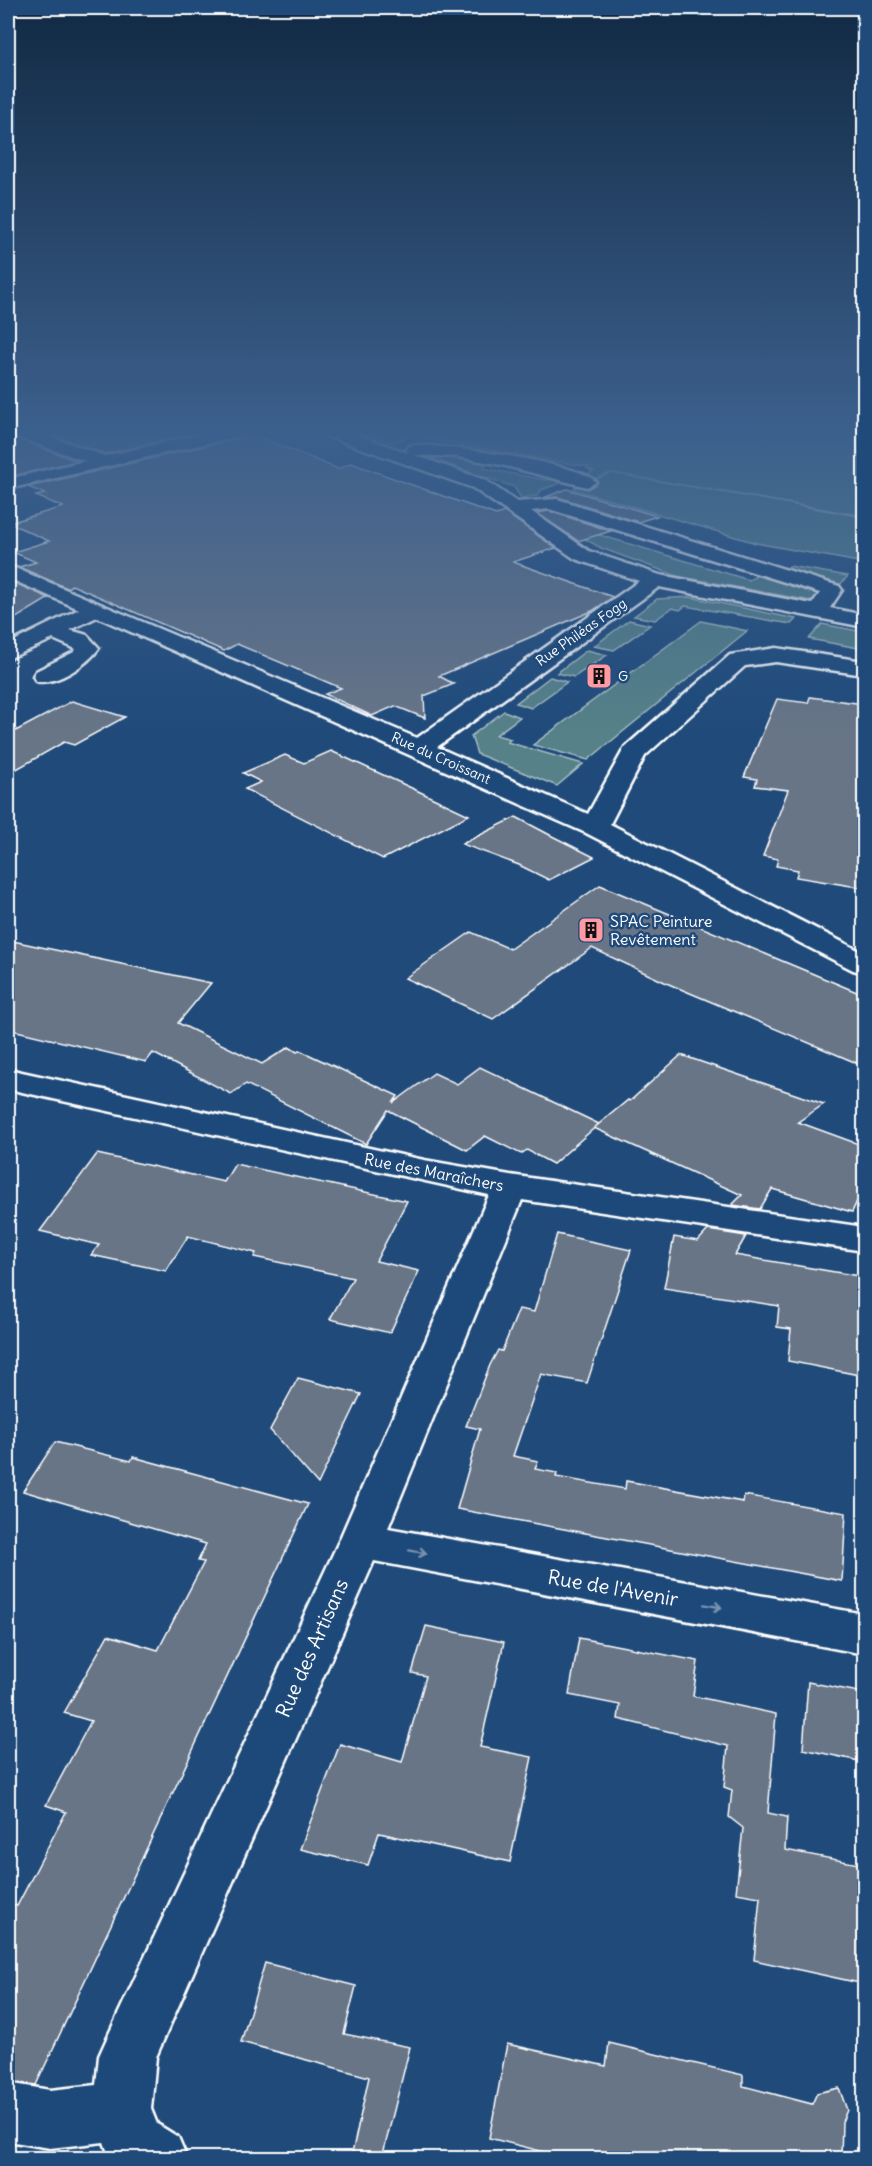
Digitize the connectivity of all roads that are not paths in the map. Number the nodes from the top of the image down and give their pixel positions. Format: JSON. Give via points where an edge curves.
{"nodes":[{"id":1,"x":548,"y":532,"type":"edge"},
{"id":2,"x":644,"y":532,"type":"edge"},
{"id":3,"x":8,"y":571,"type":"edge"},
{"id":4,"x":655,"y":580,"type":"junction"},
{"id":5,"x":71,"y":599,"type":"junction"},
{"id":6,"x":95,"y":610,"type":"junction"},
{"id":7,"x":817,"y":612,"type":"junction"},
{"id":8,"x":49,"y":620,"type":"junction"},
{"id":9,"x":864,"y":621,"type":"edge"},
{"id":10,"x":8,"y":652,"type":"edge"},
{"id":11,"x":864,"y":668,"type":"edge"},
{"id":12,"x":44,"y":676,"type":"dead end"},
{"id":13,"x":420,"y":748,"type":"junction"},
{"id":14,"x":595,"y":827,"type":"junction"},
{"id":15,"x":864,"y":964,"type":"edge"},
{"id":16,"x":8,"y":1079,"type":"edge"},
{"id":17,"x":510,"y":1187,"type":"junction"},
{"id":18,"x":864,"y":1239,"type":"edge"},
{"id":19,"x":361,"y":1541,"type":"junction"},
{"id":20,"x":864,"y":1634,"type":"edge"},
{"id":21,"x":122,"y":2109,"type":"junction"},
{"id":22,"x":8,"y":2112,"type":"edge"},
{"id":23,"x":157,"y":2158,"type":"edge"}],
"edges":[{"from":1,"to":4,"type":"street","name":"Rue Philéas Fogg","via":[[582,555]]},
{"from":2,"to":7,"type":"street","via":[[832,590]]},
{"from":3,"to":5,"type":"street","name":"Rue du Croissant"},
{"from":4,"to":7,"type":"street"},
{"from":4,"to":13,"type":"street","name":"Rue Philéas Fogg"},
{"from":5,"to":6,"type":"street","name":"Rue du Croissant"},
{"from":5,"to":8,"type":"street"},
{"from":6,"to":8,"type":"street"},
{"from":6,"to":13,"type":"street","name":"Rue du Croissant"},
{"from":7,"to":9,"type":"street"},
{"from":8,"to":10,"type":"street"},
{"from":8,"to":12,"type":"street","via":[[88,648],[82,657]]},
{"from":11,"to":14,"type":"street","via":[[776,655],[738,660],[634,752]]},
{"from":13,"to":14,"type":"street","name":"Rue du Croissant"},
{"from":14,"to":15,"type":"street","name":"Rue du Croissant"},
{"from":16,"to":17,"type":"street","name":"Rue des Maraîchers","via":[[424,1172]]},
{"from":17,"to":18,"type":"street","name":"Rue des Maraîchers"},
{"from":17,"to":19,"type":"street","name":"Rue des Artisans"},
{"from":19,"to":20,"type":"street","name":"Rue de l'Avenir","one_way":true},
{"from":19,"to":21,"type":"street","name":"Rue des Artisans","via":[[128,2056]]},
{"from":21,"to":22,"type":"street","via":[[66,2120],[23,2118]]},
{"from":21,"to":23,"type":"street","via":[[134,2144]]}]}
